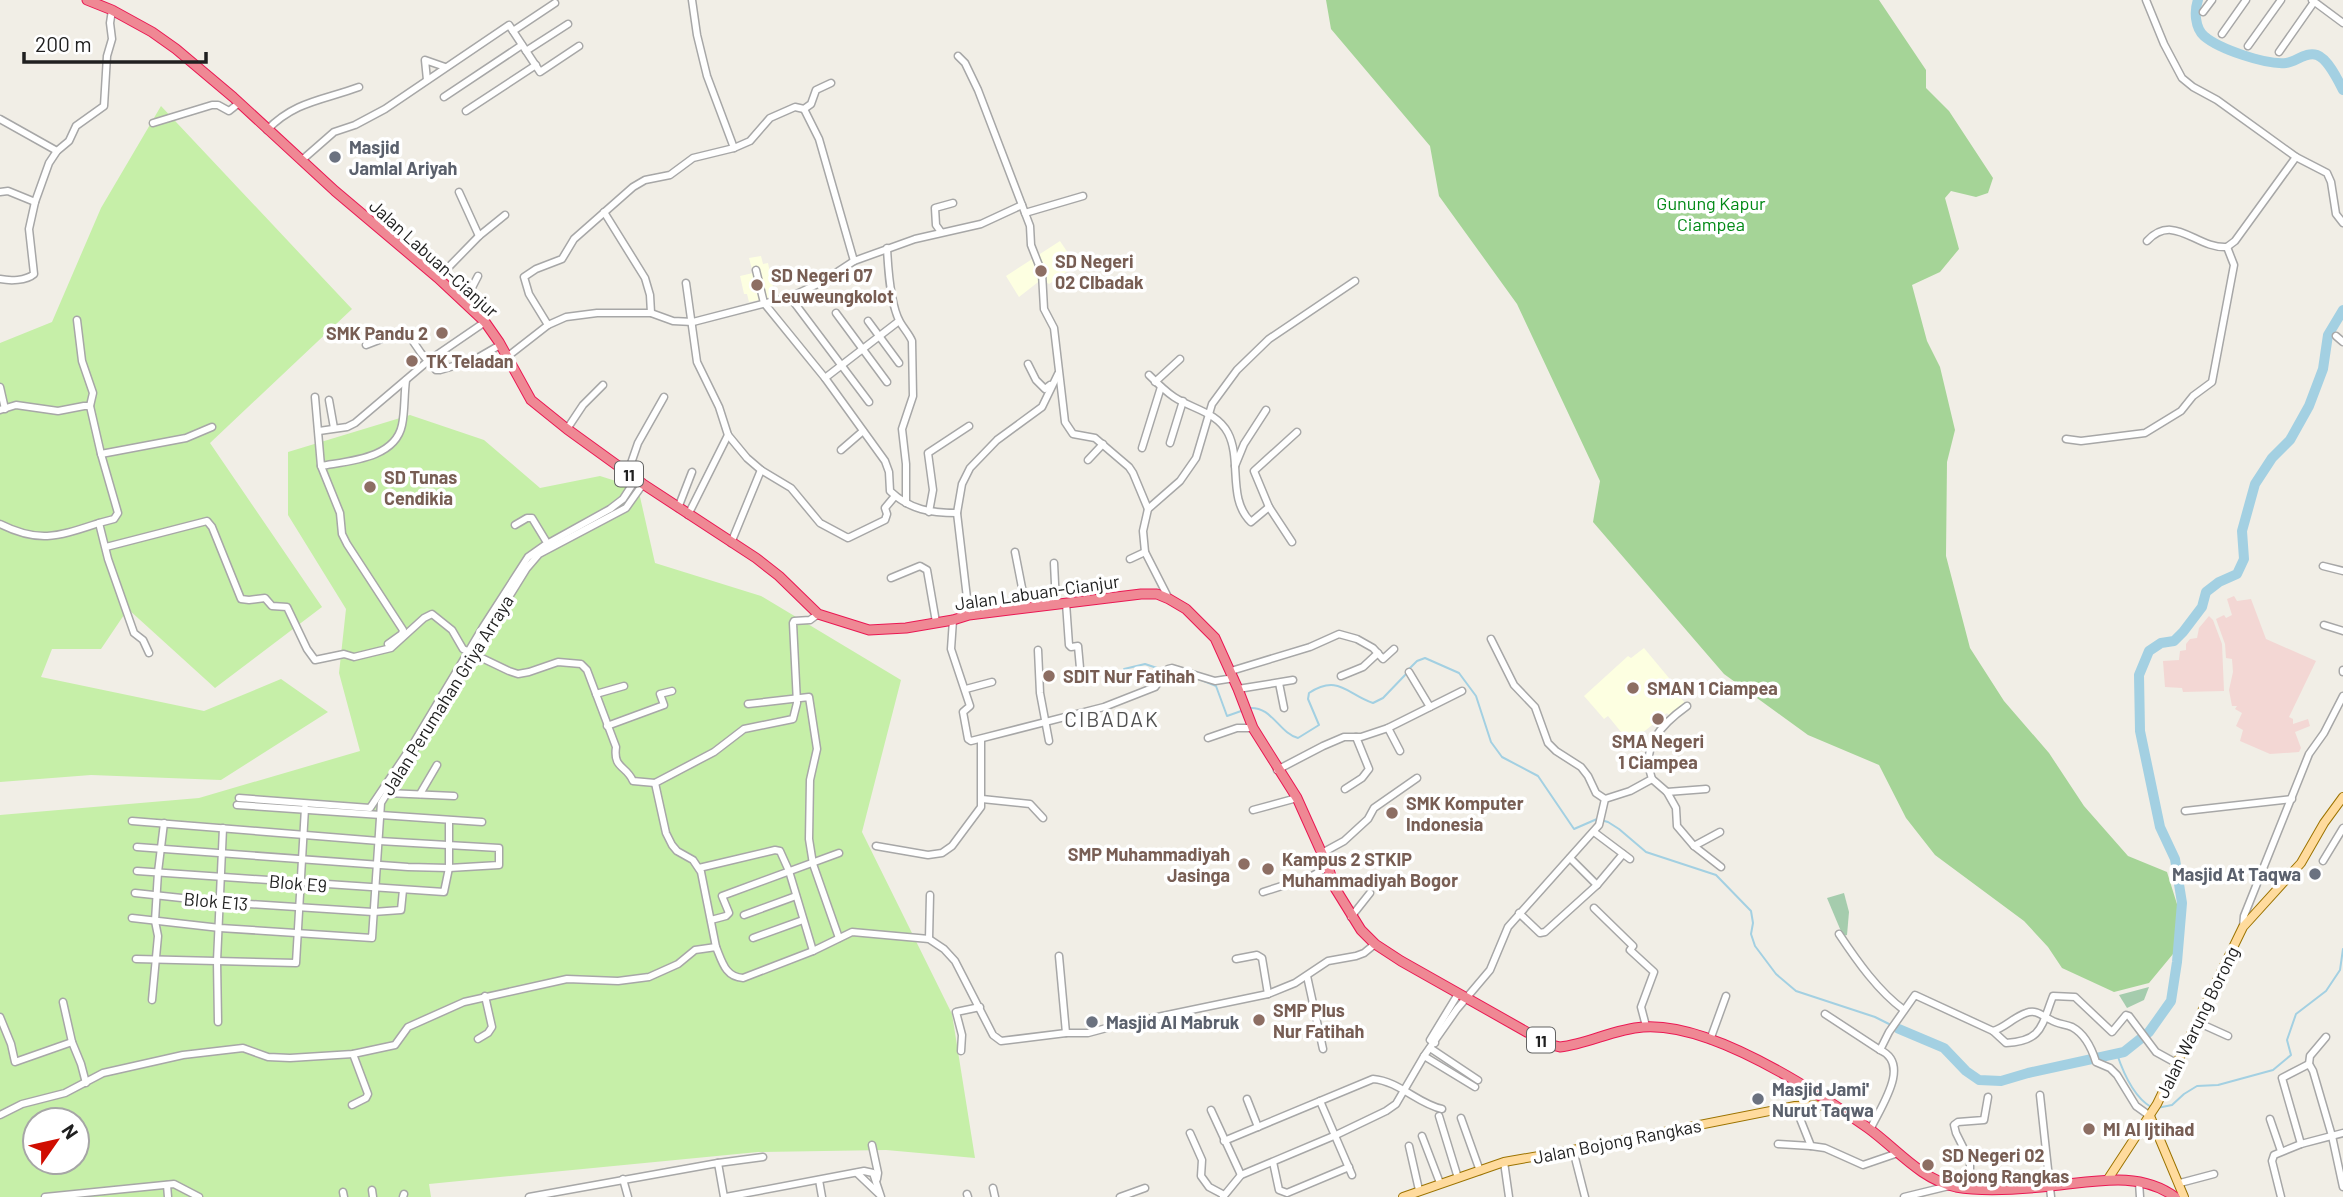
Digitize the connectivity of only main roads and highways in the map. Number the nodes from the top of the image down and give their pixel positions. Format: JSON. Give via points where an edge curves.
{"nodes":[{"id":1,"x":88,"y":0,"type":"edge"},
{"id":2,"x":2342,"y":799,"type":"edge"},
{"id":3,"x":1834,"y":1105,"type":"junction"},
{"id":4,"x":2150,"y":1116,"type":"junction"},
{"id":5,"x":2108,"y":1179,"type":"junction"},
{"id":6,"x":1404,"y":1197,"type":"edge"},
{"id":7,"x":2175,"y":1197,"type":"edge"},
{"id":8,"x":2184,"y":1197,"type":"edge"}],
"edges":[{"from":1,"to":3,"type":"highway","name":"Jalan Labuan-Cianjur","number":"11","via":[[176,49],[438,278],[485,323],[531,400],[636,479],[756,558],[818,614],[869,630],[1142,594],[1170,599],[1215,638],[1253,728],[1297,798],[1335,888],[1351,917],[1375,944],[1548,1044],[1560,1047],[1646,1026],[1673,1029],[1734,1048]]},
{"from":2,"to":4,"type":"main road","name":"Jalan Warung Borong","via":[[2301,863],[2243,927]]},
{"from":3,"to":5,"type":"highway","number":"11","via":[[1927,1176],[1950,1185],[1970,1189]]},
{"from":3,"to":6,"type":"main road","name":"Jalan Bojong Rangkas","via":[[1795,1106],[1504,1162]]},
{"from":4,"to":5,"type":"main road","name":"Jalan Warung Borong"},
{"from":4,"to":8,"type":"main road","name":"Jalan Warung Borong"},
{"from":5,"to":7,"type":"highway","number":"11","via":[[2156,1186]]}]}
